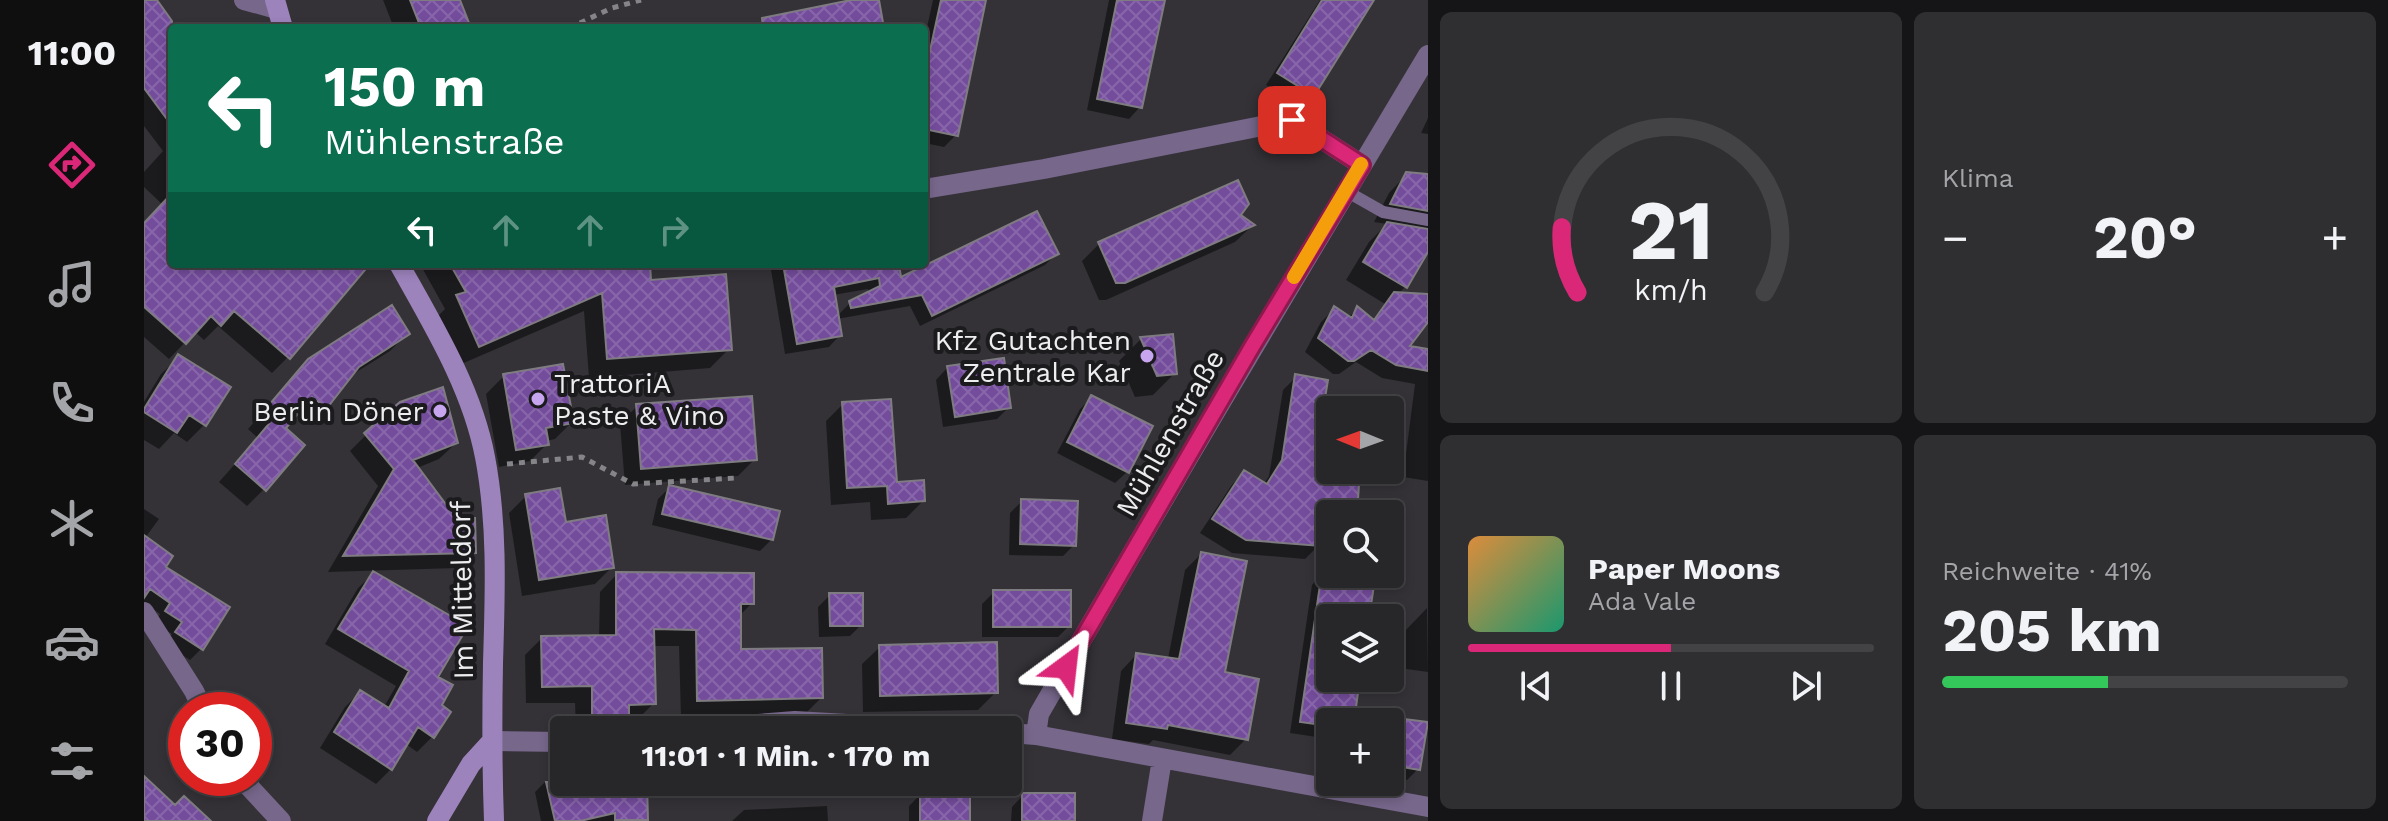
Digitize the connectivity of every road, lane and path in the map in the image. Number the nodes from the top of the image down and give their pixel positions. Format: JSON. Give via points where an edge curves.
{"nodes":[{"id":1,"x":244,"y":0,"type":"edge"},
{"id":2,"x":641,"y":0,"type":"edge"},
{"id":3,"x":278,"y":12,"type":"edge"},
{"id":4,"x":578,"y":24,"type":"edge"},
{"id":5,"x":1428,"y":55,"type":"edge"},
{"id":6,"x":1362,"y":165,"type":"junction"},
{"id":7,"x":928,"y":188,"type":"edge"},
{"id":8,"x":1346,"y":191,"type":"junction"},
{"id":9,"x":1428,"y":220,"type":"edge"},
{"id":10,"x":401,"y":268,"type":"edge"},
{"id":11,"x":486,"y":466,"type":"junction"},
{"id":12,"x":736,"y":478,"type":"dead end"},
{"id":13,"x":144,"y":612,"type":"edge"},
{"id":14,"x":194,"y":692,"type":"edge"},
{"id":15,"x":1022,"y":734,"type":"edge"},
{"id":16,"x":1036,"y":735,"type":"junction"},
{"id":17,"x":492,"y":741,"type":"junction"},
{"id":18,"x":550,"y":742,"type":"edge"},
{"id":19,"x":1162,"y":759,"type":"junction"},
{"id":20,"x":258,"y":796,"type":"edge"},
{"id":21,"x":1428,"y":807,"type":"edge"},
{"id":22,"x":281,"y":821,"type":"edge"},
{"id":23,"x":437,"y":821,"type":"edge"},
{"id":24,"x":494,"y":821,"type":"edge"},
{"id":25,"x":1152,"y":821,"type":"edge"}],
"edges":[{"from":1,"to":3,"type":"street"},
{"from":2,"to":4,"type":"path"},
{"from":5,"to":6,"type":"street","name":"Mühlenstraße"},
{"from":6,"to":7,"type":"street","via":[[1292,120]]},
{"from":6,"to":8,"type":"street","name":"Mühlenstraße"},
{"from":8,"to":9,"type":"lane","via":[[1383,212]]},
{"from":8,"to":16,"type":"street","name":"Mühlenstraße","via":[[1039,714]]},
{"from":10,"to":11,"type":"main road","name":"Im Mitteldorf","via":[[446,348]]},
{"from":11,"to":12,"type":"path","via":[[582,457],[633,484]]},
{"from":11,"to":17,"type":"main road","name":"Im Mitteldorf","via":[[496,564]]},
{"from":13,"to":14,"type":"street"},
{"from":15,"to":16,"type":"street"},
{"from":16,"to":19,"type":"street"},
{"from":17,"to":18,"type":"street"},
{"from":17,"to":23,"type":"main road","via":[[471,764]]},
{"from":17,"to":24,"type":"main road","name":"Im Mitteldorf"},
{"from":19,"to":21,"type":"street"},
{"from":19,"to":25,"type":"street"},
{"from":20,"to":22,"type":"street"}]}
